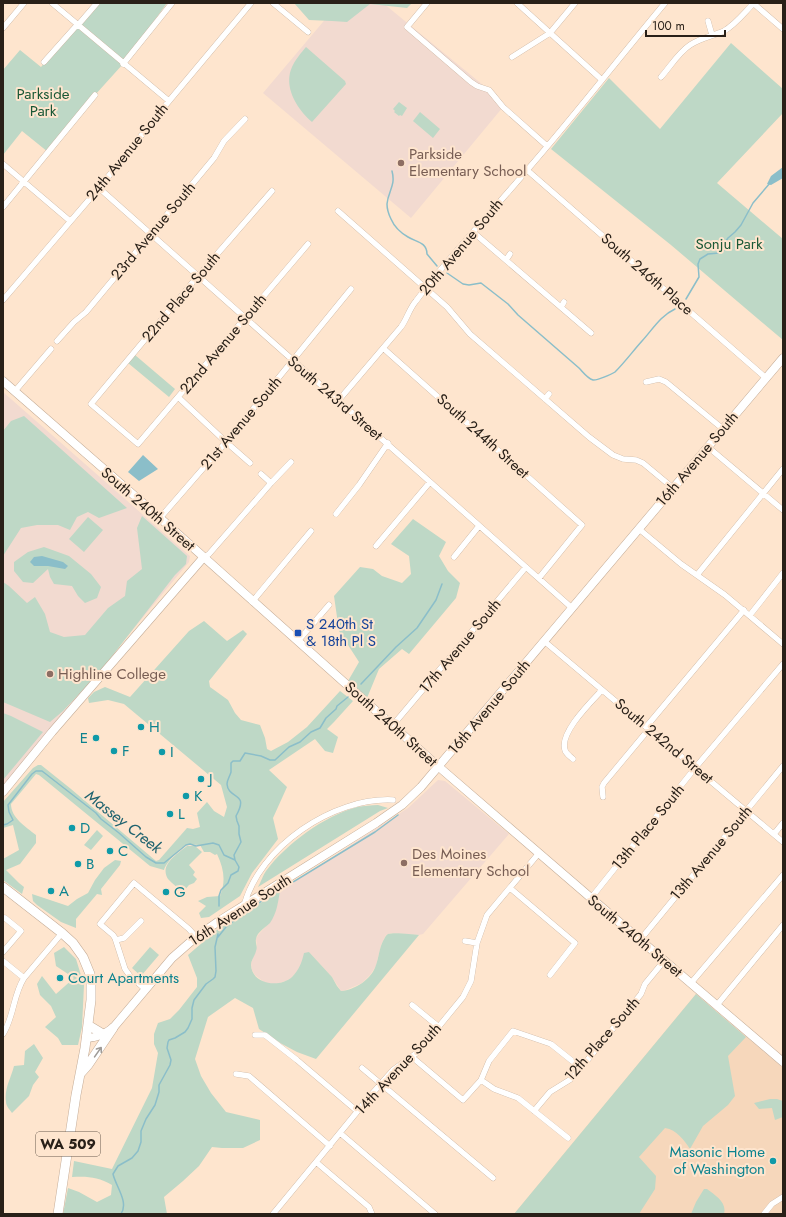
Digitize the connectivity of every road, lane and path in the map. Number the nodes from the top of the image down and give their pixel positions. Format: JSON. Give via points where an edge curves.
{"nodes":[{"id":1,"x":24,"y":3,"type":"edge"},
{"id":2,"x":52,"y":3,"type":"edge"},
{"id":3,"x":97,"y":3,"type":"edge"},
{"id":4,"x":172,"y":3,"type":"edge"},
{"id":5,"x":251,"y":3,"type":"edge"},
{"id":6,"x":273,"y":3,"type":"edge"},
{"id":7,"x":427,"y":3,"type":"edge"},
{"id":8,"x":517,"y":3,"type":"edge"},
{"id":9,"x":576,"y":3,"type":"edge"},
{"id":10,"x":665,"y":3,"type":"edge"},
{"id":11,"x":753,"y":3,"type":"edge"},
{"id":12,"x":708,"y":21,"type":"dead end"},
{"id":13,"x":78,"y":25,"type":"junction"},
{"id":14,"x":3,"y":28,"type":"edge"},
{"id":15,"x":783,"y":29,"type":"edge"},
{"id":16,"x":308,"y":32,"type":"dead end"},
{"id":17,"x":550,"y":33,"type":"junction"},
{"id":18,"x":712,"y":36,"type":"junction"},
{"id":19,"x":512,"y":57,"type":"dead end"},
{"id":20,"x":44,"y":62,"type":"dead end"},
{"id":21,"x":123,"y":64,"type":"junction"},
{"id":22,"x":660,"y":77,"type":"dead end"},
{"id":23,"x":602,"y":80,"type":"junction"},
{"id":24,"x":95,"y":95,"type":"dead end"},
{"id":25,"x":168,"y":102,"type":"junction"},
{"id":26,"x":245,"y":119,"type":"dead end"},
{"id":27,"x":547,"y":146,"type":"junction"},
{"id":28,"x":3,"y":164,"type":"edge"},
{"id":29,"x":527,"y":170,"type":"junction"},
{"id":30,"x":24,"y":181,"type":"junction"},
{"id":31,"x":99,"y":188,"type":"junction"},
{"id":32,"x":272,"y":191,"type":"dead end"},
{"id":33,"x":3,"y":206,"type":"edge"},
{"id":34,"x":338,"y":211,"type":"dead end"},
{"id":35,"x":70,"y":221,"type":"junction"},
{"id":36,"x":473,"y":232,"type":"junction"},
{"id":37,"x":151,"y":235,"type":"junction"},
{"id":38,"x":308,"y":244,"type":"dead end"},
{"id":39,"x":510,"y":254,"type":"dead end"},
{"id":40,"x":506,"y":260,"type":"junction"},
{"id":41,"x":198,"y":276,"type":"junction"},
{"id":42,"x":426,"y":288,"type":"junction"},
{"id":43,"x":351,"y":289,"type":"dead end"},
{"id":44,"x":3,"y":300,"type":"edge"},
{"id":45,"x":564,"y":302,"type":"dead end"},
{"id":46,"x":561,"y":307,"type":"junction"},
{"id":47,"x":246,"y":319,"type":"junction"},
{"id":48,"x":591,"y":333,"type":"dead end"},
{"id":49,"x":58,"y":340,"type":"dead end"},
{"id":50,"x":383,"y":348,"type":"junction"},
{"id":51,"x":52,"y":349,"type":"dead end"},
{"id":52,"x":783,"y":358,"type":"edge"},
{"id":53,"x":293,"y":360,"type":"junction"},
{"id":54,"x":766,"y":378,"type":"junction"},
{"id":55,"x":3,"y":381,"type":"edge"},
{"id":56,"x":646,"y":382,"type":"dead end"},
{"id":57,"x":15,"y":391,"type":"junction"},
{"id":58,"x":178,"y":397,"type":"junction"},
{"id":59,"x":338,"y":401,"type":"junction"},
{"id":60,"x":723,"y":429,"type":"junction"},
{"id":61,"x":226,"y":442,"type":"junction"},
{"id":62,"x":388,"y":443,"type":"junction"},
{"id":63,"x":138,"y":444,"type":"joint"},
{"id":64,"x":708,"y":447,"type":"junction"},
{"id":65,"x":291,"y":462,"type":"dead end"},
{"id":66,"x":250,"y":463,"type":"dead end"},
{"id":67,"x":783,"y":469,"type":"edge"},
{"id":68,"x":261,"y":474,"type":"dead end"},
{"id":69,"x":430,"y":482,"type":"junction"},
{"id":70,"x":271,"y":483,"type":"junction"},
{"id":71,"x":673,"y":488,"type":"junction"},
{"id":72,"x":763,"y":494,"type":"junction"},
{"id":73,"x":783,"y":510,"type":"edge"},
{"id":74,"x":336,"y":514,"type":"dead end"},
{"id":75,"x":160,"y":518,"type":"junction"},
{"id":76,"x":479,"y":526,"type":"junction"},
{"id":77,"x":639,"y":529,"type":"junction"},
{"id":78,"x":311,"y":531,"type":"dead end"},
{"id":79,"x":376,"y":546,"type":"dead end"},
{"id":80,"x":454,"y":557,"type":"dead end"},
{"id":81,"x":204,"y":558,"type":"junction"},
{"id":82,"x":526,"y":567,"type":"junction"},
{"id":83,"x":783,"y":573,"type":"edge"},
{"id":84,"x":697,"y":575,"type":"junction"},
{"id":85,"x":538,"y":578,"type":"junction"},
{"id":86,"x":252,"y":602,"type":"junction"},
{"id":87,"x":329,"y":605,"type":"dead end"},
{"id":88,"x":572,"y":608,"type":"junction"},
{"id":89,"x":744,"y":610,"type":"junction"},
{"id":90,"x":750,"y":615,"type":"junction"},
{"id":91,"x":544,"y":641,"type":"junction"},
{"id":92,"x":298,"y":642,"type":"junction"},
{"id":93,"x":783,"y":644,"type":"edge"},
{"id":94,"x":783,"y":664,"type":"edge"},
{"id":95,"x":602,"y":690,"type":"junction"},
{"id":96,"x":393,"y":725,"type":"junction"},
{"id":97,"x":647,"y":728,"type":"junction"},
{"id":98,"x":573,"y":759,"type":"dead end"},
{"id":99,"x":783,"y":766,"type":"edge"},
{"id":100,"x":439,"y":767,"type":"junction"},
{"id":101,"x":696,"y":768,"type":"junction"},
{"id":102,"x":3,"y":792,"type":"edge"},
{"id":103,"x":602,"y":797,"type":"dead end"},
{"id":104,"x":393,"y":800,"type":"dead end"},
{"id":105,"x":746,"y":810,"type":"junction"},
{"id":106,"x":783,"y":823,"type":"edge"},
{"id":107,"x":774,"y":834,"type":"junction"},
{"id":108,"x":783,"y":842,"type":"edge"},
{"id":109,"x":539,"y":853,"type":"junction"},
{"id":110,"x":783,"y":875,"type":"edge"},
{"id":111,"x":3,"y":887,"type":"edge"},
{"id":112,"x":510,"y":888,"type":"junction"},
{"id":113,"x":591,"y":898,"type":"junction"},
{"id":114,"x":244,"y":906,"type":"junction"},
{"id":115,"x":5,"y":918,"type":"dead end"},
{"id":116,"x":141,"y":921,"type":"dead end"},
{"id":117,"x":783,"y":925,"type":"edge"},
{"id":118,"x":62,"y":933,"type":"junction"},
{"id":119,"x":196,"y":937,"type":"junction"},
{"id":120,"x":116,"y":940,"type":"junction"},
{"id":121,"x":640,"y":940,"type":"junction"},
{"id":122,"x":465,"y":941,"type":"dead end"},
{"id":123,"x":477,"y":943,"type":"junction"},
{"id":124,"x":3,"y":952,"type":"edge"},
{"id":125,"x":3,"y":961,"type":"edge"},
{"id":126,"x":664,"y":961,"type":"junction"},
{"id":127,"x":550,"y":974,"type":"dead end"},
{"id":128,"x":24,"y":978,"type":"junction"},
{"id":129,"x":691,"y":983,"type":"junction"},
{"id":130,"x":145,"y":989,"type":"junction"},
{"id":131,"x":412,"y":1005,"type":"dead end"},
{"id":132,"x":717,"y":1005,"type":"junction"},
{"id":133,"x":88,"y":1025,"type":"junction"},
{"id":134,"x":439,"y":1027,"type":"junction"},
{"id":135,"x":113,"y":1028,"type":"junction"},
{"id":136,"x":3,"y":1034,"type":"edge"},
{"id":137,"x":103,"y":1034,"type":"junction"},
{"id":138,"x":255,"y":1034,"type":"dead end"},
{"id":139,"x":86,"y":1038,"type":"junction"},
{"id":140,"x":412,"y":1057,"type":"junction"},
{"id":141,"x":783,"y":1062,"type":"edge"},
{"id":142,"x":362,"y":1068,"type":"dead end"},
{"id":143,"x":581,"y":1068,"type":"junction"},
{"id":144,"x":80,"y":1074,"type":"junction"},
{"id":145,"x":236,"y":1074,"type":"dead end"},
{"id":146,"x":481,"y":1080,"type":"junction"},
{"id":147,"x":381,"y":1084,"type":"junction"},
{"id":148,"x":357,"y":1111,"type":"junction"},
{"id":149,"x":534,"y":1111,"type":"junction"},
{"id":150,"x":340,"y":1133,"type":"junction"},
{"id":151,"x":568,"y":1138,"type":"dead end"},
{"id":152,"x":330,"y":1146,"type":"junction"},
{"id":153,"x":316,"y":1162,"type":"junction"},
{"id":154,"x":493,"y":1178,"type":"dead end"},
{"id":155,"x":783,"y":1197,"type":"edge"},
{"id":156,"x":274,"y":1212,"type":"edge"},
{"id":157,"x":58,"y":1214,"type":"edge"},
{"id":158,"x":281,"y":1214,"type":"edge"},
{"id":159,"x":372,"y":1214,"type":"edge"},
{"id":160,"x":435,"y":1214,"type":"edge"},
{"id":161,"x":764,"y":1214,"type":"edge"}],
"edges":[{"from":1,"to":14,"type":"street"},
{"from":2,"to":13,"type":"street"},
{"from":3,"to":13,"type":"street"},
{"from":4,"to":21,"type":"street"},
{"from":5,"to":25,"type":"street","name":"24th Avenue South"},
{"from":6,"to":16,"type":"street"},
{"from":7,"to":27,"type":"street","via":[[407,27],[471,82],[489,90],[503,108]]},
{"from":8,"to":17,"type":"street"},
{"from":9,"to":17,"type":"street"},
{"from":10,"to":23,"type":"street","name":"20th Avenue South"},
{"from":11,"to":15,"type":"street"},
{"from":11,"to":18,"type":"street","via":[[731,26]]},
{"from":12,"to":18,"type":"street"},
{"from":13,"to":20,"type":"street"},
{"from":13,"to":21,"type":"street"},
{"from":17,"to":19,"type":"street"},
{"from":17,"to":23,"type":"street"},
{"from":18,"to":22,"type":"street","via":[[696,41],[688,47]]},
{"from":21,"to":25,"type":"street"},
{"from":23,"to":27,"type":"street","name":"20th Avenue South"},
{"from":24,"to":30,"type":"street"},
{"from":25,"to":31,"type":"street","name":"24th Avenue South"},
{"from":26,"to":37,"type":"street","name":"23rd Avenue South","via":[[224,140],[214,158]]},
{"from":27,"to":29,"type":"street","name":"20th Avenue South"},
{"from":28,"to":30,"type":"street"},
{"from":29,"to":36,"type":"street","name":"20th Avenue South"},
{"from":29,"to":54,"type":"street","name":"South 246th Place"},
{"from":30,"to":33,"type":"street"},
{"from":30,"to":35,"type":"street"},
{"from":31,"to":35,"type":"street","name":"24th Avenue South"},
{"from":31,"to":37,"type":"street","name":"South 243rd Street"},
{"from":32,"to":41,"type":"street","name":"22nd Place South"},
{"from":34,"to":42,"type":"street"},
{"from":35,"to":44,"type":"street","name":"24th Avenue South"},
{"from":36,"to":40,"type":"street"},
{"from":36,"to":42,"type":"street","name":"20th Avenue South"},
{"from":37,"to":41,"type":"street","name":"South 243rd Street"},
{"from":37,"to":49,"type":"street","name":"23rd Avenue South","via":[[86,312]]},
{"from":38,"to":47,"type":"street","name":"22nd Avenue South"},
{"from":39,"to":40,"type":"street"},
{"from":40,"to":46,"type":"street"},
{"from":41,"to":47,"type":"street","name":"South 243rd Street"},
{"from":41,"to":63,"type":"street","name":"22nd Place South","via":[[91,404]]},
{"from":42,"to":50,"type":"street","name":"20th Avenue South","via":[[412,305],[405,322]]},
{"from":42,"to":71,"type":"street","via":[[452,312],[470,334],[547,396],[613,455],[643,463]]},
{"from":43,"to":53,"type":"street","name":"21st Avenue South"},
{"from":45,"to":46,"type":"street"},
{"from":46,"to":48,"type":"street"},
{"from":47,"to":53,"type":"street","name":"South 243rd Street"},
{"from":47,"to":58,"type":"street","name":"22nd Avenue South"},
{"from":50,"to":59,"type":"street","name":"20th Avenue South"},
{"from":50,"to":85,"type":"street","name":"South 244th Street","via":[[582,525]]},
{"from":51,"to":57,"type":"street"},
{"from":52,"to":54,"type":"main road","name":"16th Avenue South"},
{"from":53,"to":59,"type":"street","name":"South 243rd Street"},
{"from":53,"to":61,"type":"street","name":"21st Avenue South"},
{"from":54,"to":60,"type":"main road","name":"16th Avenue South"},
{"from":55,"to":57,"type":"main road","name":"South 240th Street"},
{"from":56,"to":60,"type":"street","via":[[659,379],[666,382]]},
{"from":57,"to":75,"type":"main road","name":"South 240th Street"},
{"from":58,"to":61,"type":"street"},
{"from":58,"to":63,"type":"street","name":"22nd Avenue South"},
{"from":59,"to":62,"type":"street","name":"South 243rd Street"},
{"from":60,"to":64,"type":"main road","name":"16th Avenue South"},
{"from":61,"to":66,"type":"street"},
{"from":61,"to":75,"type":"street","name":"21st Avenue South"},
{"from":62,"to":69,"type":"street","name":"South 243rd Street"},
{"from":62,"to":74,"type":"street"},
{"from":64,"to":71,"type":"main road","name":"16th Avenue South"},
{"from":64,"to":72,"type":"street"},
{"from":65,"to":70,"type":"street"},
{"from":67,"to":72,"type":"street"},
{"from":68,"to":70,"type":"street"},
{"from":69,"to":76,"type":"street","name":"South 243rd Street"},
{"from":69,"to":79,"type":"street"},
{"from":70,"to":81,"type":"street"},
{"from":71,"to":77,"type":"main road","name":"16th Avenue South"},
{"from":72,"to":73,"type":"street"},
{"from":72,"to":84,"type":"street"},
{"from":75,"to":81,"type":"main road","name":"South 240th Street"},
{"from":76,"to":80,"type":"street"},
{"from":76,"to":82,"type":"street","name":"South 243rd Street"},
{"from":77,"to":84,"type":"street"},
{"from":77,"to":88,"type":"main road","name":"16th Avenue South"},
{"from":78,"to":86,"type":"street"},
{"from":81,"to":86,"type":"main road","name":"South 240th Street"},
{"from":81,"to":102,"type":"main road"},
{"from":82,"to":85,"type":"street","name":"South 243rd Street"},
{"from":82,"to":96,"type":"street","name":"17th Avenue South"},
{"from":83,"to":90,"type":"street"},
{"from":84,"to":89,"type":"street"},
{"from":85,"to":88,"type":"street","name":"South 243rd Street"},
{"from":86,"to":92,"type":"main road","name":"South 240th Street"},
{"from":87,"to":92,"type":"street"},
{"from":88,"to":91,"type":"main road","name":"16th Avenue South"},
{"from":89,"to":90,"type":"street"},
{"from":89,"to":97,"type":"street"},
{"from":90,"to":93,"type":"street"},
{"from":91,"to":95,"type":"street","name":"South 242nd Street"},
{"from":91,"to":100,"type":"main road","name":"16th Avenue South"},
{"from":92,"to":96,"type":"main road","name":"South 240th Street"},
{"from":94,"to":101,"type":"street","name":"13th Place South"},
{"from":95,"to":97,"type":"street","name":"South 242nd Street"},
{"from":95,"to":98,"type":"street","via":[[566,735],[564,749]]},
{"from":96,"to":100,"type":"main road","name":"South 240th Street"},
{"from":97,"to":101,"type":"street","name":"South 242nd Street"},
{"from":97,"to":103,"type":"street","via":[[604,782]]},
{"from":99,"to":105,"type":"street","name":"13th Avenue South"},
{"from":100,"to":109,"type":"main road","name":"South 240th Street"},
{"from":100,"to":114,"type":"main road","name":"16th Avenue South","via":[[402,805],[388,815]]},
{"from":101,"to":105,"type":"street","name":"South 242nd Street"},
{"from":101,"to":113,"type":"street","name":"13th Place South"},
{"from":104,"to":114,"type":"street","via":[[354,804],[295,835],[269,860],[251,886]]},
{"from":105,"to":107,"type":"street","name":"South 242nd Street"},
{"from":105,"to":121,"type":"street","name":"13th Avenue South"},
{"from":106,"to":107,"type":"street"},
{"from":107,"to":108,"type":"street","name":"South 242nd Street"},
{"from":109,"to":112,"type":"street","name":"14th Avenue South"},
{"from":109,"to":113,"type":"main road","name":"South 240th Street"},
{"from":110,"to":129,"type":"street"},
{"from":111,"to":118,"type":"main road","number":"WA 509"},
{"from":112,"to":123,"type":"street","name":"14th Avenue South","via":[[488,915]]},
{"from":112,"to":127,"type":"street","via":[[575,943]]},
{"from":113,"to":121,"type":"main road","name":"South 240th Street"},
{"from":114,"to":119,"type":"main road","name":"16th Avenue South"},
{"from":115,"to":124,"type":"street","via":[[21,931]]},
{"from":116,"to":120,"type":"street","via":[[124,938]]},
{"from":117,"to":132,"type":"street"},
{"from":118,"to":128,"type":"street"},
{"from":118,"to":133,"type":"main road","number":"WA 509","via":[[82,954],[90,974],[92,992]]},
{"from":119,"to":120,"type":"street","via":[[134,883],[100,924],[113,934]]},
{"from":119,"to":130,"type":"main road","name":"16th Avenue South","via":[[172,958]]},
{"from":120,"to":130,"type":"street","via":[[125,969]]},
{"from":121,"to":126,"type":"main road","name":"South 240th Street"},
{"from":122,"to":123,"type":"street"},
{"from":123,"to":134,"type":"street","name":"14th Avenue South","via":[[469,986]]},
{"from":125,"to":128,"type":"street"},
{"from":126,"to":129,"type":"main road","name":"South 240th Street"},
{"from":126,"to":143,"type":"street","name":"12th Place South","via":[[645,984],[641,994]]},
{"from":128,"to":136,"type":"street"},
{"from":129,"to":132,"type":"main road","name":"South 240th Street"},
{"from":130,"to":135,"type":"main road","name":"16th Avenue South"},
{"from":131,"to":134,"type":"street"},
{"from":132,"to":141,"type":"main road","name":"South 240th Street"},
{"from":133,"to":137,"type":"main road"},
{"from":133,"to":139,"type":"main road","number":"WA 509"},
{"from":134,"to":140,"type":"street","name":"14th Avenue South"},
{"from":135,"to":137,"type":"main road","name":"16th Avenue South"},
{"from":144,"to":135,"type":"main road","one_way":true},
{"from":137,"to":139,"type":"main road","name":"16th Avenue South"},
{"from":138,"to":148,"type":"street","via":[[265,1035]]},
{"from":139,"to":144,"type":"main road","number":"WA 509"},
{"from":140,"to":146,"type":"street","via":[[463,1100]]},
{"from":140,"to":147,"type":"street","name":"14th Avenue South","via":[[393,1070]]},
{"from":142,"to":147,"type":"street"},
{"from":143,"to":146,"type":"street","via":[[551,1044],[513,1031],[489,1062]]},
{"from":143,"to":149,"type":"street","name":"12th Place South","via":[[550,1092]]},
{"from":144,"to":157,"type":"main road","number":"WA 509"},
{"from":145,"to":152,"type":"street","via":[[249,1076]]},
{"from":146,"to":149,"type":"street","via":[[494,1089],[518,1098]]},
{"from":147,"to":148,"type":"street","name":"14th Avenue South"},
{"from":147,"to":154,"type":"street"},
{"from":148,"to":150,"type":"street","name":"14th Avenue South"},
{"from":149,"to":151,"type":"street"},
{"from":150,"to":152,"type":"street","name":"14th Avenue South"},
{"from":150,"to":160,"type":"street"},
{"from":152,"to":153,"type":"street","name":"14th Avenue South"},
{"from":153,"to":156,"type":"street","name":"14th Avenue South"},
{"from":153,"to":159,"type":"street","via":[[369,1206]]},
{"from":155,"to":161,"type":"street","via":[[772,1204]]},
{"from":156,"to":158,"type":"street"}]}
